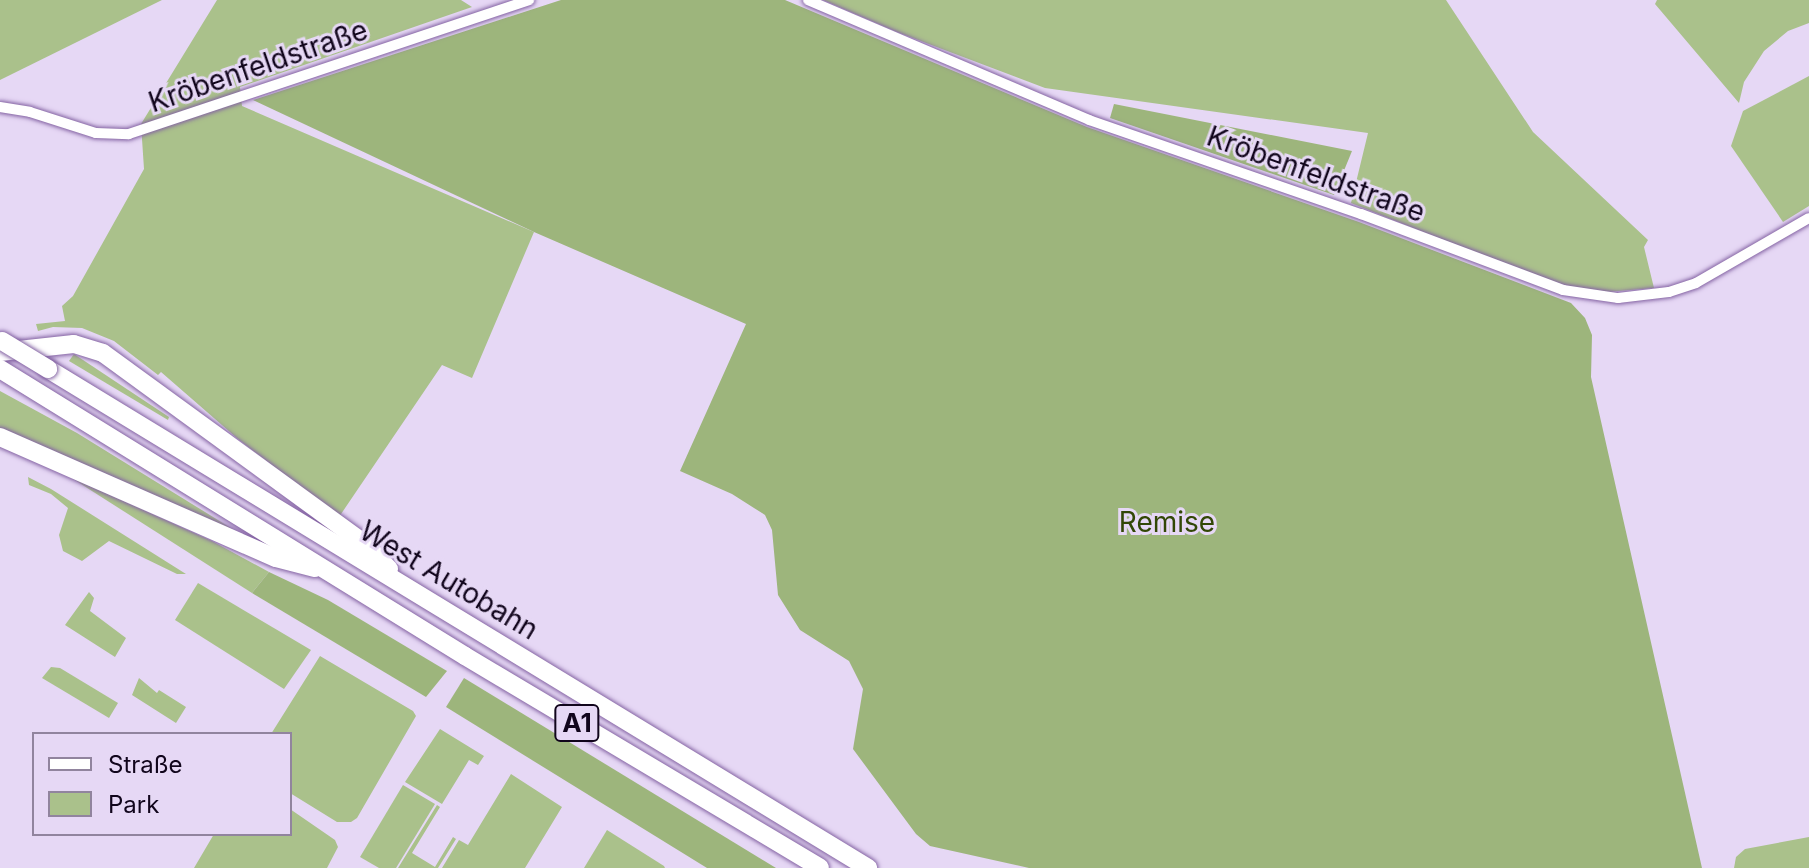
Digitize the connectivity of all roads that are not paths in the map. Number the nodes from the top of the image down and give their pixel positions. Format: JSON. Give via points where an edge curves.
{"nodes":[{"id":1,"x":529,"y":0,"type":"edge"},
{"id":2,"x":808,"y":0,"type":"edge"},
{"id":3,"x":0,"y":107,"type":"edge"},
{"id":4,"x":1809,"y":218,"type":"edge"},
{"id":5,"x":1,"y":344,"type":"edge"},
{"id":6,"x":4,"y":372,"type":"edge"},
{"id":7,"x":0,"y":437,"type":"edge"},
{"id":8,"x":337,"y":575,"type":"junction"},
{"id":9,"x":402,"y":583,"type":"junction"},
{"id":10,"x":820,"y":868,"type":"edge"},
{"id":11,"x":868,"y":868,"type":"edge"}],
"edges":[{"from":1,"to":3,"type":"street","name":"Kröbenfeldstraße","via":[[129,134],[96,133]]},
{"from":2,"to":4,"type":"street","name":"Kröbenfeldstraße","via":[[1089,120],[1563,290],[1618,298],[1669,292],[1696,283]]},
{"from":5,"to":9,"type":"highway","name":"West Autobahn","number":"A1","bridge":true},
{"from":5,"to":9,"type":"highway","via":[[74,344],[103,353],[364,543]]},
{"from":6,"to":8,"type":"highway","name":"West Autobahn","number":"A1"},
{"from":7,"to":8,"type":"highway","via":[[276,558]]},
{"from":8,"to":10,"type":"highway","name":"West Autobahn","number":"A1"},
{"from":9,"to":11,"type":"highway","name":"West Autobahn","number":"A1"}]}
